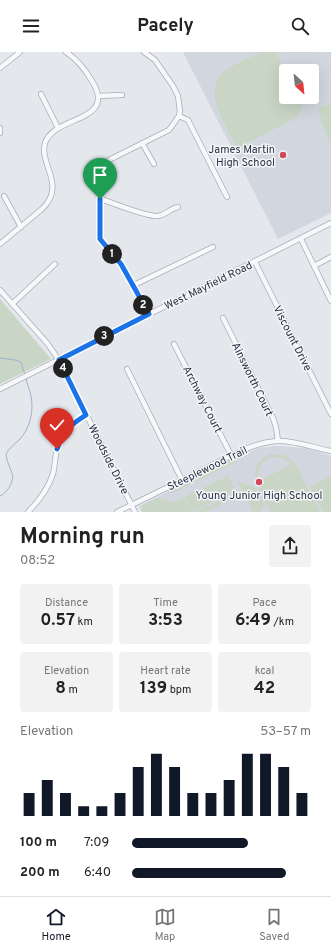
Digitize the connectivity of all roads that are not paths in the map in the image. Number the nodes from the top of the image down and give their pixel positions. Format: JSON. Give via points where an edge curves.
{"nodes":[{"id":1,"x":20,"y":52,"type":"edge"},
{"id":2,"x":66,"y":52,"type":"edge"},
{"id":3,"x":146,"y":53,"type":"edge"},
{"id":4,"x":0,"y":68,"type":"edge"},
{"id":5,"x":41,"y":94,"type":"dead end"},
{"id":6,"x":122,"y":95,"type":"dead end"},
{"id":7,"x":98,"y":96,"type":"junction"},
{"id":8,"x":179,"y":116,"type":"junction"},
{"id":9,"x":0,"y":128,"type":"edge"},
{"id":10,"x":58,"y":128,"type":"junction"},
{"id":11,"x":0,"y":133,"type":"edge"},
{"id":12,"x":142,"y":143,"type":"junction"},
{"id":13,"x":154,"y":164,"type":"dead end"},
{"id":14,"x":4,"y":196,"type":"dead end"},
{"id":15,"x":227,"y":197,"type":"dead end"},
{"id":16,"x":100,"y":199,"type":"junction"},
{"id":17,"x":178,"y":207,"type":"dead end"},
{"id":18,"x":331,"y":223,"type":"edge"},
{"id":19,"x":21,"y":227,"type":"junction"},
{"id":20,"x":301,"y":239,"type":"junction"},
{"id":21,"x":0,"y":244,"type":"edge"},
{"id":22,"x":213,"y":247,"type":"dead end"},
{"id":23,"x":331,"y":257,"type":"edge"},
{"id":24,"x":255,"y":262,"type":"junction"},
{"id":25,"x":55,"y":264,"type":"dead end"},
{"id":26,"x":314,"y":266,"type":"junction"},
{"id":27,"x":132,"y":286,"type":"junction"},
{"id":28,"x":0,"y":290,"type":"edge"},
{"id":29,"x":331,"y":301,"type":"edge"},
{"id":30,"x":12,"y":304,"type":"junction"},
{"id":31,"x":149,"y":314,"type":"junction"},
{"id":32,"x":223,"y":318,"type":"dead end"},
{"id":33,"x":174,"y":344,"type":"dead end"},
{"id":34,"x":59,"y":360,"type":"junction"},
{"id":35,"x":127,"y":369,"type":"dead end"},
{"id":36,"x":0,"y":389,"type":"edge"},
{"id":37,"x":331,"y":414,"type":"edge"},
{"id":38,"x":86,"y":415,"type":"junction"},
{"id":39,"x":278,"y":441,"type":"junction"},
{"id":40,"x":331,"y":451,"type":"edge"},
{"id":41,"x":231,"y":455,"type":"junction"},
{"id":42,"x":182,"y":480,"type":"junction"},
{"id":43,"x":132,"y":505,"type":"junction"},
{"id":44,"x":28,"y":512,"type":"edge"},
{"id":45,"x":117,"y":512,"type":"edge"},
{"id":46,"x":136,"y":512,"type":"edge"}],
"edges":[{"from":1,"to":4,"type":"street"},
{"from":2,"to":7,"type":"street","via":[[82,64]]},
{"from":3,"to":8,"type":"street","via":[[156,60],[173,86],[178,96]]},
{"from":5,"to":10,"type":"street"},
{"from":6,"to":7,"type":"street"},
{"from":7,"to":10,"type":"street","via":[[98,102],[92,111]]},
{"from":8,"to":12,"type":"street","via":[[168,130]]},
{"from":8,"to":15,"type":"street","via":[[188,120]]},
{"from":9,"to":11,"type":"street"},
{"from":10,"to":19,"type":"street","via":[[47,137],[44,148],[52,179],[51,196],[47,204]]},
{"from":12,"to":13,"type":"street"},
{"from":12,"to":16,"type":"street","via":[[107,160]]},
{"from":14,"to":19,"type":"street"},
{"from":16,"to":17,"type":"street","via":[[149,216],[161,215]]},
{"from":16,"to":27,"type":"street","via":[[100,239],[121,264]]},
{"from":18,"to":20,"type":"street","name":"West Mayfield Road"},
{"from":19,"to":21,"type":"street"},
{"from":20,"to":24,"type":"street","name":"West Mayfield Road"},
{"from":20,"to":26,"type":"street"},
{"from":22,"to":27,"type":"street"},
{"from":23,"to":26,"type":"street"},
{"from":24,"to":31,"type":"street","name":"West Mayfield Road"},
{"from":24,"to":37,"type":"street","name":"Viscount Drive"},
{"from":25,"to":30,"type":"street"},
{"from":26,"to":29,"type":"street"},
{"from":27,"to":31,"type":"street"},
{"from":28,"to":30,"type":"street","name":"Woodside Drive"},
{"from":30,"to":34,"type":"street","name":"Woodside Drive"},
{"from":31,"to":34,"type":"street","name":"West Mayfield Road"},
{"from":32,"to":39,"type":"street","name":"Ainsworth Court","via":[[273,418]]},
{"from":33,"to":41,"type":"street","name":"Archway Court"},
{"from":34,"to":36,"type":"street","name":"West Mayfield Road"},
{"from":34,"to":38,"type":"street","name":"Woodside Drive"},
{"from":35,"to":42,"type":"street"},
{"from":38,"to":43,"type":"street","name":"Woodside Drive"},
{"from":38,"to":44,"type":"street","via":[[67,429],[61,437],[46,491]]},
{"from":39,"to":40,"type":"street","name":"Steeplewood Trail"},
{"from":39,"to":41,"type":"street","name":"Steeplewood Trail","via":[[257,444]]},
{"from":41,"to":42,"type":"street","name":"Steeplewood Trail"},
{"from":42,"to":43,"type":"street","name":"Steeplewood Trail"},
{"from":43,"to":45,"type":"street","name":"Steeplewood Trail"},
{"from":43,"to":46,"type":"street","name":"Woodside Drive"}]}
